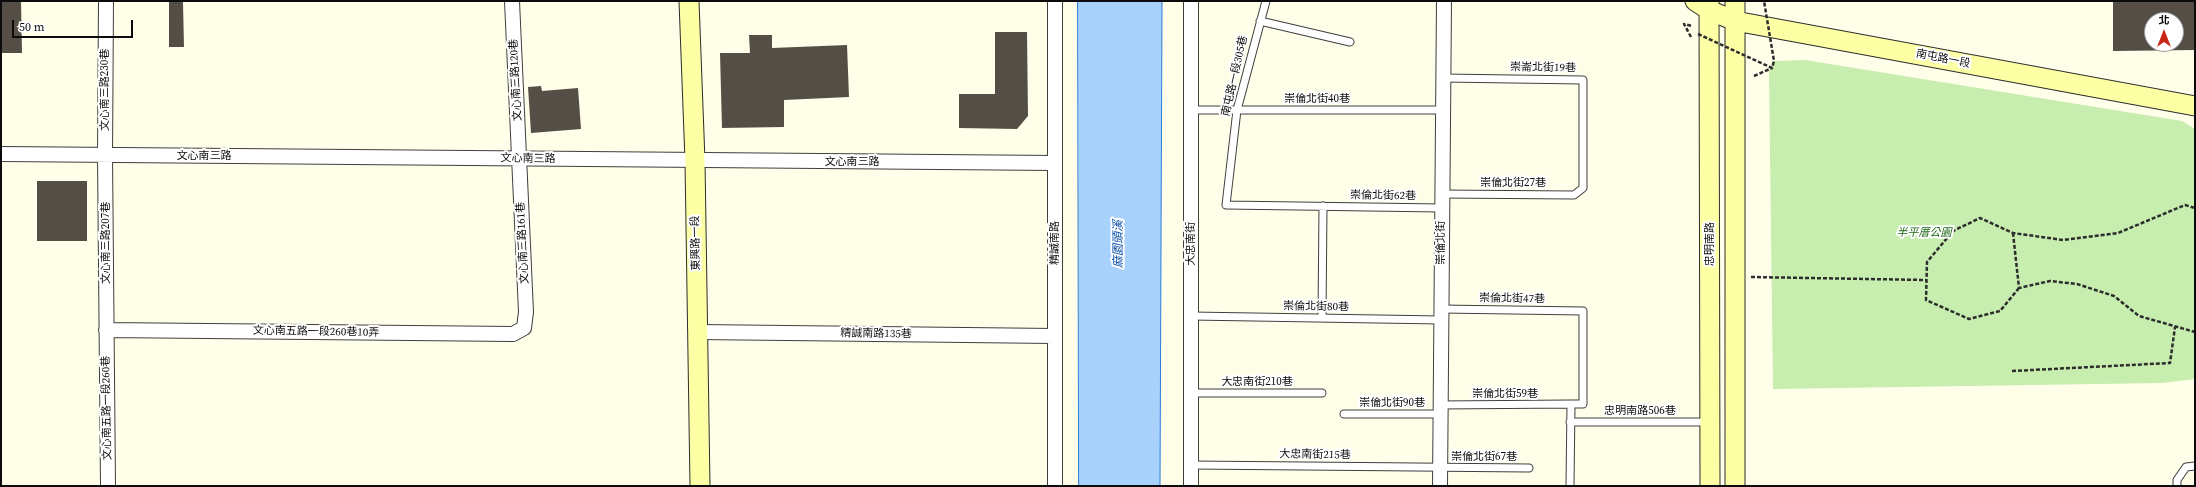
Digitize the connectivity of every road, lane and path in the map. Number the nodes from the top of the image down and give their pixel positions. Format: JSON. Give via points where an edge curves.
{"nodes":[{"id":1,"x":106,"y":1,"type":"edge"},
{"id":2,"x":512,"y":1,"type":"edge"},
{"id":3,"x":689,"y":1,"type":"edge"},
{"id":4,"x":1055,"y":1,"type":"edge"},
{"id":5,"x":1191,"y":1,"type":"edge"},
{"id":6,"x":1266,"y":1,"type":"edge"},
{"id":7,"x":1444,"y":1,"type":"edge"},
{"id":8,"x":1735,"y":1,"type":"edge"},
{"id":9,"x":1764,"y":1,"type":"edge"},
{"id":10,"x":1705,"y":4,"type":"edge"},
{"id":11,"x":1260,"y":20,"type":"junction"},
{"id":12,"x":1735,"y":20,"type":"junction"},
{"id":13,"x":1698,"y":34,"type":"dead end"},
{"id":14,"x":1350,"y":42,"type":"dead end"},
{"id":15,"x":1772,"y":68,"type":"junction"},
{"id":16,"x":1754,"y":76,"type":"dead end"},
{"id":17,"x":1443,"y":78,"type":"junction"},
{"id":18,"x":2195,"y":106,"type":"edge"},
{"id":19,"x":1191,"y":110,"type":"junction"},
{"id":20,"x":1237,"y":110,"type":"junction"},
{"id":21,"x":1443,"y":110,"type":"junction"},
{"id":22,"x":1,"y":154,"type":"edge"},
{"id":23,"x":105,"y":155,"type":"junction"},
{"id":24,"x":519,"y":158,"type":"junction"},
{"id":25,"x":695,"y":161,"type":"junction"},
{"id":26,"x":1055,"y":163,"type":"junction"},
{"id":27,"x":1583,"y":188,"type":"joint"},
{"id":28,"x":1441,"y":194,"type":"junction"},
{"id":29,"x":1226,"y":205,"type":"joint"},
{"id":30,"x":1323,"y":206,"type":"junction"},
{"id":31,"x":1441,"y":208,"type":"junction"},
{"id":32,"x":2195,"y":208,"type":"edge"},
{"id":33,"x":2013,"y":233,"type":"junction"},
{"id":34,"x":1735,"y":277,"type":"junction"},
{"id":35,"x":1926,"y":280,"type":"junction"},
{"id":36,"x":2019,"y":288,"type":"junction"},
{"id":37,"x":1441,"y":315,"type":"junction"},
{"id":38,"x":1191,"y":316,"type":"junction"},
{"id":39,"x":1322,"y":318,"type":"junction"},
{"id":40,"x":2175,"y":327,"type":"junction"},
{"id":41,"x":524,"y":328,"type":"joint"},
{"id":42,"x":106,"y":330,"type":"junction"},
{"id":43,"x":697,"y":332,"type":"junction"},
{"id":44,"x":2195,"y":332,"type":"edge"},
{"id":45,"x":1055,"y":336,"type":"junction"},
{"id":46,"x":2012,"y":372,"type":"dead end"},
{"id":47,"x":1191,"y":393,"type":"junction"},
{"id":48,"x":1322,"y":393,"type":"dead end"},
{"id":49,"x":1571,"y":404,"type":"junction"},
{"id":50,"x":1439,"y":410,"type":"junction"},
{"id":51,"x":1344,"y":414,"type":"dead end"},
{"id":52,"x":1570,"y":422,"type":"junction"},
{"id":53,"x":1710,"y":422,"type":"junction"},
{"id":54,"x":1191,"y":465,"type":"junction"},
{"id":55,"x":2195,"y":466,"type":"edge"},
{"id":56,"x":1440,"y":467,"type":"junction"},
{"id":57,"x":1529,"y":468,"type":"dead end"},
{"id":58,"x":108,"y":486,"type":"edge"},
{"id":59,"x":700,"y":486,"type":"edge"},
{"id":60,"x":1055,"y":486,"type":"edge"},
{"id":61,"x":1191,"y":486,"type":"edge"},
{"id":62,"x":1440,"y":486,"type":"edge"},
{"id":63,"x":1570,"y":486,"type":"edge"},
{"id":64,"x":1710,"y":486,"type":"edge"},
{"id":65,"x":1735,"y":486,"type":"edge"},
{"id":66,"x":2177,"y":486,"type":"edge"}],
"edges":[{"from":1,"to":23,"type":"street","name":"文心南三路230巷"},
{"from":2,"to":24,"type":"street","name":"文心南三路120巷"},
{"from":3,"to":25,"type":"main road","name":"東興路一段"},
{"from":4,"to":26,"type":"street","name":"精誠南路"},
{"from":5,"to":19,"type":"street","name":"大忠南街"},
{"from":6,"to":11,"type":"lane","name":"南屯路一段305巷"},
{"from":7,"to":17,"type":"street","name":"崇倫北街"},
{"from":8,"to":12,"type":"main road"},
{"from":9,"to":15,"type":"path","bridge":true,"via":[[1774,61]]},
{"from":10,"to":12,"type":"main road","name":"南屯路一段"},
{"from":10,"to":53,"type":"main road","name":"忠明南路"},
{"from":11,"to":14,"type":"lane"},
{"from":11,"to":20,"type":"lane","name":"南屯路一段305巷"},
{"from":12,"to":18,"type":"main road","name":"南屯路一段"},
{"from":12,"to":34,"type":"main road"},
{"from":13,"to":15,"type":"path","bridge":true},
{"from":15,"to":16,"type":"path"},
{"from":17,"to":21,"type":"street","name":"崇倫北街"},
{"from":17,"to":27,"type":"lane","name":"崇崙北街19巷","via":[[1583,80]]},
{"from":19,"to":20,"type":"lane","name":"崇倫北街40巷"},
{"from":19,"to":38,"type":"street","name":"大忠南街"},
{"from":20,"to":21,"type":"lane","name":"崇倫北街40巷"},
{"from":20,"to":29,"type":"lane","name":"南屯路一段305巷"},
{"from":21,"to":28,"type":"street","name":"崇倫北街"},
{"from":22,"to":23,"type":"street","name":"文心南三路"},
{"from":23,"to":24,"type":"street","name":"文心南三路"},
{"from":23,"to":42,"type":"street","name":"文心南三路207巷"},
{"from":24,"to":25,"type":"street","name":"文心南三路"},
{"from":24,"to":41,"type":"street","name":"文心南三路161巷","via":[[526,312]]},
{"from":25,"to":26,"type":"street","name":"文心南三路"},
{"from":25,"to":43,"type":"main road","name":"東興路一段"},
{"from":26,"to":45,"type":"street","name":"精誠南路"},
{"from":27,"to":28,"type":"lane","name":"崇倫北街27巷","via":[[1574,195]]},
{"from":28,"to":31,"type":"street","name":"崇倫北街"},
{"from":29,"to":30,"type":"lane","name":"崇倫北街62巷"},
{"from":30,"to":31,"type":"lane","name":"崇倫北街62巷"},
{"from":30,"to":39,"type":"lane"},
{"from":31,"to":37,"type":"street","name":"崇倫北街"},
{"from":32,"to":33,"type":"path","via":[[2185,205],[2118,233],[2063,240]]},
{"from":33,"to":35,"type":"path","via":[[1980,218],[1953,231],[1927,262]]},
{"from":33,"to":36,"type":"path"},
{"from":34,"to":35,"type":"path"},
{"from":34,"to":65,"type":"main road"},
{"from":35,"to":36,"type":"path","via":[[1926,300],[1969,319],[2000,311]]},
{"from":36,"to":40,"type":"path","via":[[2050,281],[2077,284],[2114,296],[2139,316]]},
{"from":37,"to":39,"type":"lane","name":"崇倫北街80巷"},
{"from":37,"to":49,"type":"lane","name":"崇倫北街47巷","via":[[1583,310],[1583,404]]},
{"from":37,"to":50,"type":"street","name":"崇倫北街"},
{"from":38,"to":39,"type":"lane","name":"崇倫北街80巷"},
{"from":38,"to":47,"type":"street","name":"大忠南街"},
{"from":40,"to":44,"type":"path"},
{"from":40,"to":46,"type":"path","via":[[2170,363]]},
{"from":41,"to":42,"type":"street","name":"文心南五路一段260巷10弄","via":[[513,334]]},
{"from":42,"to":58,"type":"street","name":"文心南五路一段260巷"},
{"from":43,"to":45,"type":"street","name":"精誠南路135巷"},
{"from":43,"to":59,"type":"main road","name":"東興路一段"},
{"from":45,"to":60,"type":"street","name":"精誠南路"},
{"from":47,"to":48,"type":"lane","name":"大忠南街210巷"},
{"from":47,"to":54,"type":"street","name":"大忠南街"},
{"from":49,"to":50,"type":"lane","name":"崇倫北街59巷"},
{"from":49,"to":52,"type":"lane"},
{"from":50,"to":51,"type":"lane","name":"崇倫北街90巷"},
{"from":50,"to":56,"type":"street","name":"崇倫北街"},
{"from":52,"to":53,"type":"lane","name":"忠明南路506巷"},
{"from":52,"to":63,"type":"lane"},
{"from":53,"to":64,"type":"main road","name":"忠明南路"},
{"from":54,"to":56,"type":"lane","name":"大忠南街215巷"},
{"from":54,"to":61,"type":"street","name":"大忠南街"},
{"from":55,"to":66,"type":"lane","via":[[2186,467],[2177,480]]},
{"from":56,"to":57,"type":"lane","name":"崇倫北街67巷"},
{"from":56,"to":62,"type":"street","name":"崇倫北街"}]}
